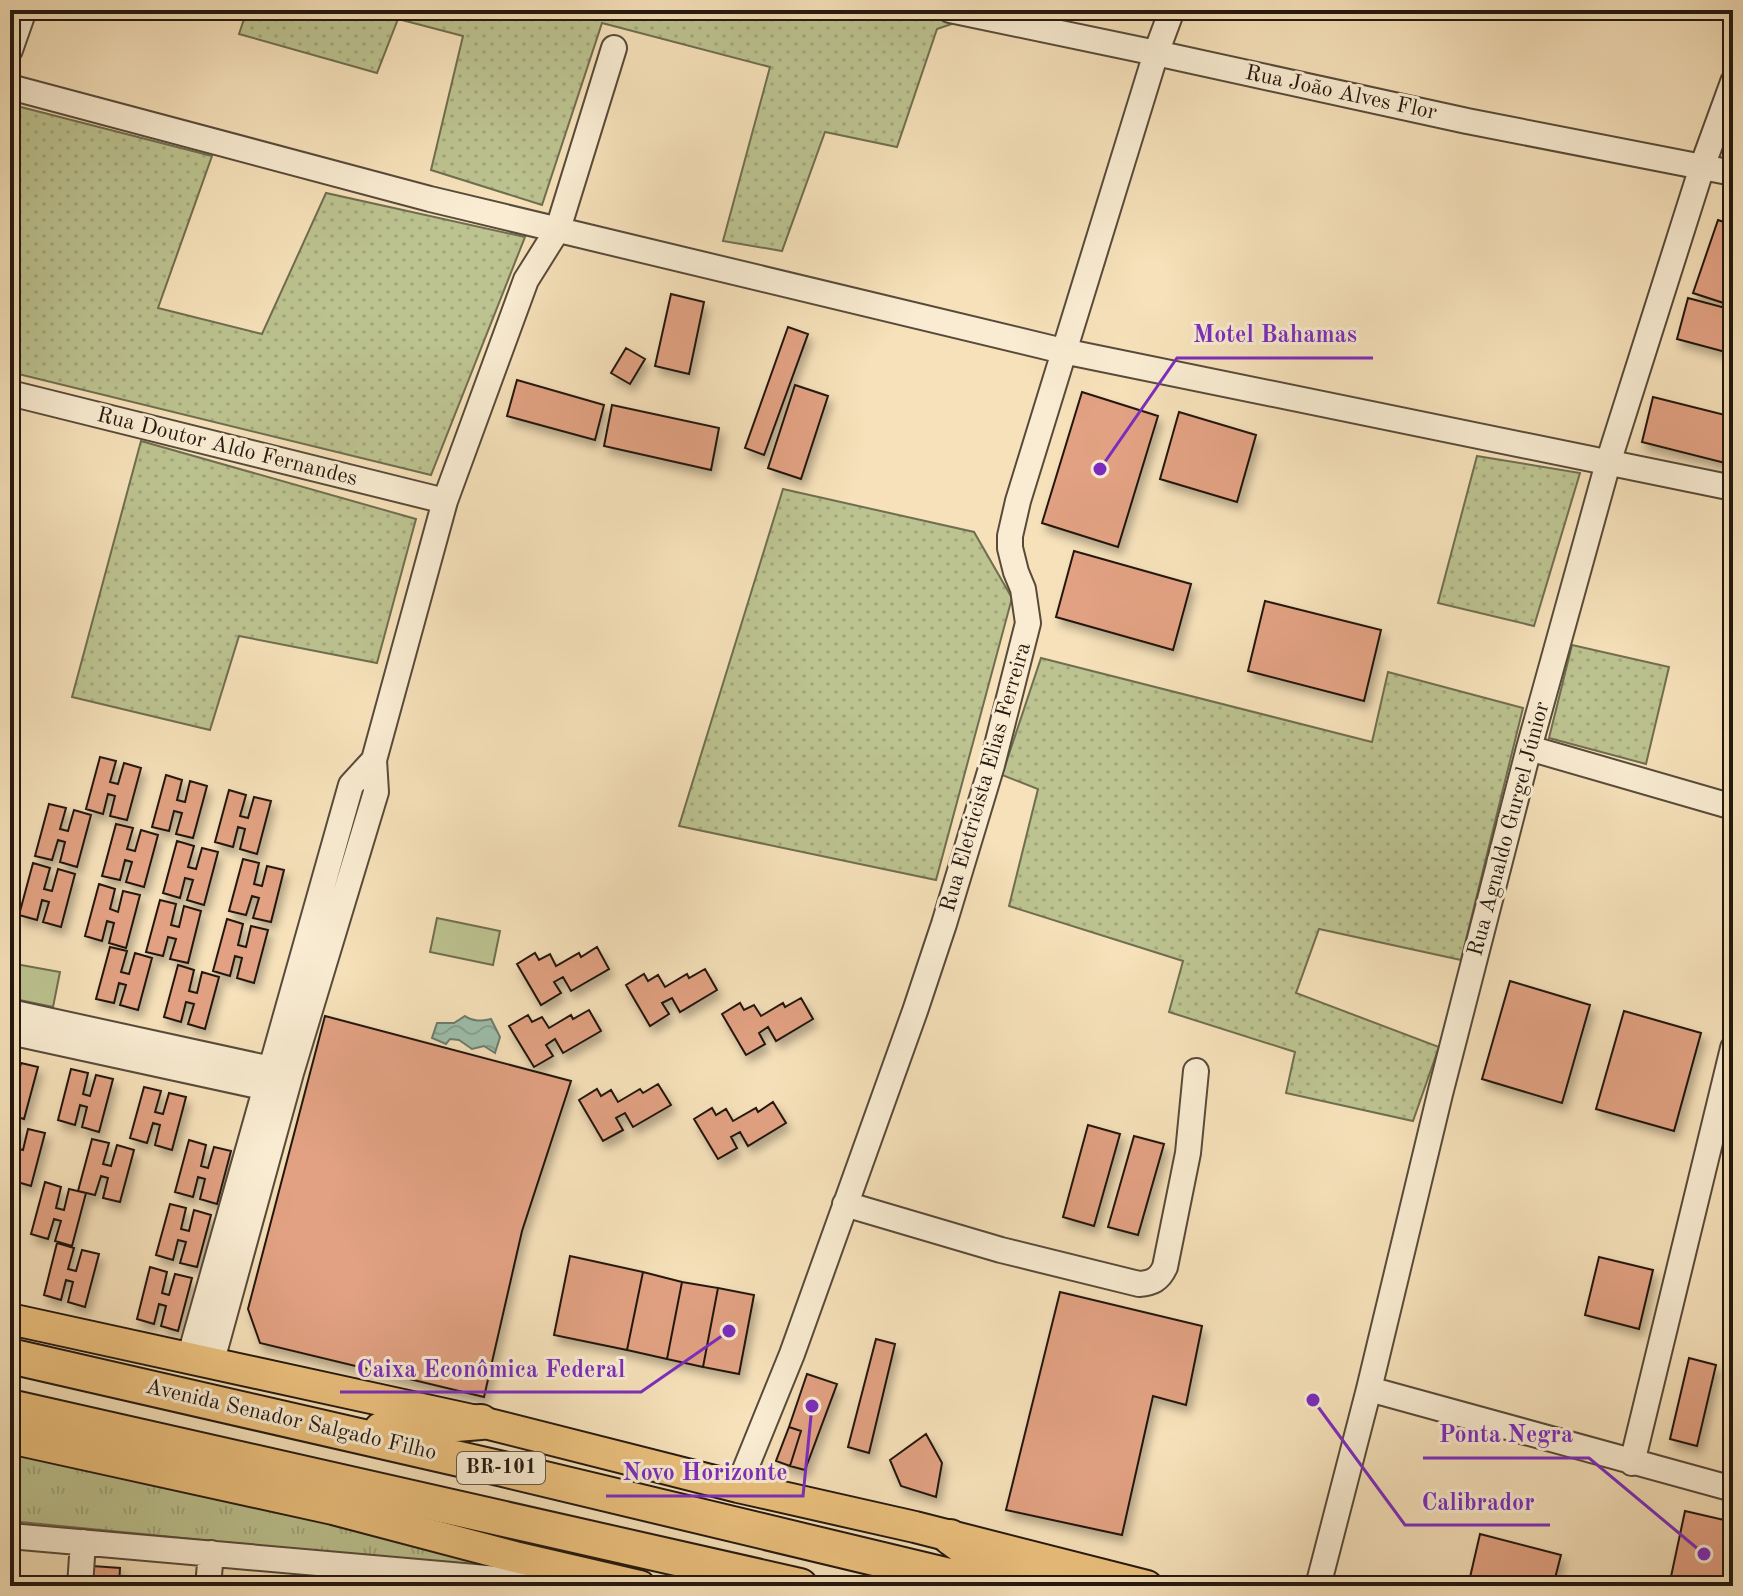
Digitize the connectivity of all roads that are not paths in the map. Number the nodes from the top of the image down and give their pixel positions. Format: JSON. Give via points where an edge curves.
{"nodes":[{"id":1,"x":24,"y":10,"type":"edge"},
{"id":2,"x":950,"y":10,"type":"edge"},
{"id":3,"x":1172,"y":10,"type":"edge"},
{"id":4,"x":614,"y":48,"type":"dead end"},
{"id":5,"x":10,"y":50,"type":"edge"},
{"id":6,"x":1156,"y":53,"type":"junction"},
{"id":7,"x":1733,"y":82,"type":"edge"},
{"id":8,"x":10,"y":87,"type":"edge"},
{"id":9,"x":1702,"y":167,"type":"junction"},
{"id":10,"x":1733,"y":173,"type":"edge"},
{"id":11,"x":558,"y":229,"type":"junction"},
{"id":12,"x":1063,"y":351,"type":"junction"},
{"id":13,"x":10,"y":393,"type":"edge"},
{"id":14,"x":1608,"y":463,"type":"junction"},
{"id":15,"x":1733,"y":488,"type":"edge"},
{"id":16,"x":445,"y":501,"type":"junction"},
{"id":17,"x":1529,"y":748,"type":"junction"},
{"id":18,"x":1733,"y":807,"type":"edge"},
{"id":19,"x":10,"y":1012,"type":"edge"},
{"id":20,"x":10,"y":1032,"type":"edge"},
{"id":21,"x":1733,"y":1048,"type":"edge"},
{"id":22,"x":1196,"y":1071,"type":"dead end"},
{"id":23,"x":279,"y":1080,"type":"junction"},
{"id":24,"x":845,"y":1204,"type":"junction"},
{"id":25,"x":10,"y":1319,"type":"edge"},
{"id":26,"x":10,"y":1356,"type":"edge"},
{"id":27,"x":200,"y":1362,"type":"junction"},
{"id":28,"x":1369,"y":1389,"type":"junction"},
{"id":29,"x":10,"y":1407,"type":"edge"},
{"id":30,"x":481,"y":1422,"type":"junction"},
{"id":31,"x":348,"y":1433,"type":"junction"},
{"id":32,"x":10,"y":1438,"type":"edge"},
{"id":33,"x":1632,"y":1463,"type":"junction"},
{"id":34,"x":738,"y":1487,"type":"junction"},
{"id":35,"x":1733,"y":1489,"type":"edge"},
{"id":36,"x":10,"y":1536,"type":"edge"},
{"id":37,"x":950,"y":1537,"type":"junction"},
{"id":38,"x":83,"y":1542,"type":"junction"},
{"id":39,"x":617,"y":1545,"type":"junction"},
{"id":40,"x":211,"y":1553,"type":"junction"},
{"id":41,"x":80,"y":1586,"type":"edge"},
{"id":42,"x":208,"y":1586,"type":"edge"},
{"id":43,"x":578,"y":1586,"type":"edge"},
{"id":44,"x":640,"y":1586,"type":"edge"},
{"id":45,"x":698,"y":1586,"type":"edge"},
{"id":46,"x":800,"y":1586,"type":"edge"},
{"id":47,"x":991,"y":1586,"type":"edge"},
{"id":48,"x":1030,"y":1586,"type":"edge"},
{"id":49,"x":1147,"y":1586,"type":"edge"},
{"id":50,"x":1318,"y":1586,"type":"edge"}],
"edges":[{"from":1,"to":5,"type":"street"},
{"from":2,"to":6,"type":"street","name":"Rua João Alves Flor"},
{"from":3,"to":6,"type":"street","name":"Rua Eletricista Elias Ferreira"},
{"from":4,"to":11,"type":"street"},
{"from":6,"to":9,"type":"street","name":"Rua João Alves Flor"},
{"from":6,"to":12,"type":"street","name":"Rua Eletricista Elias Ferreira"},
{"from":7,"to":9,"type":"street","name":"Rua Agnaldo Gurgel Júnior"},
{"from":8,"to":11,"type":"street"},
{"from":9,"to":10,"type":"street","name":"Rua João Alves Flor"},
{"from":9,"to":14,"type":"street","name":"Rua Agnaldo Gurgel Júnior"},
{"from":11,"to":12,"type":"street"},
{"from":11,"to":16,"type":"street","via":[[526,280]]},
{"from":12,"to":14,"type":"street"},
{"from":12,"to":24,"type":"street","name":"Rua Eletricista Elias Ferreira","via":[[1010,536],[1027,631],[944,924]]},
{"from":13,"to":16,"type":"street","name":"Rua Doutor Aldo Fernandes"},
{"from":14,"to":15,"type":"street"},
{"from":14,"to":17,"type":"street","name":"Rua Agnaldo Gurgel Júnior"},
{"from":16,"to":23,"type":"street","via":[[374,760],[376,792]]},
{"from":17,"to":18,"type":"street"},
{"from":17,"to":28,"type":"street","name":"Rua Agnaldo Gurgel Júnior"},
{"from":19,"to":23,"type":"street"},
{"from":20,"to":23,"type":"street"},
{"from":21,"to":33,"type":"street"},
{"from":22,"to":24,"type":"street","via":[[1188,1153],[1165,1267],[1151,1283],[1001,1250]]},
{"from":23,"to":27,"type":"street"},
{"from":24,"to":34,"type":"street","name":"Rua Eletricista Elias Ferreira"},
{"from":25,"to":27,"type":"main road","name":"Avenida Senador Salgado Filho"},
{"from":26,"to":31,"type":"highway","name":"Avenida Senador Salgado Filho","number":"BR-101"},
{"from":27,"to":30,"type":"main road","name":"Avenida Senador Salgado Filho"},
{"from":28,"to":33,"type":"street"},
{"from":28,"to":50,"type":"street","name":"Rua Agnaldo Gurgel Júnior"},
{"from":29,"to":39,"type":"highway","number":"BR-101"},
{"from":30,"to":31,"type":"highway"},
{"from":30,"to":34,"type":"main road","name":"Avenida Senador Salgado Filho"},
{"from":31,"to":47,"type":"highway","name":"Avenida Senador Salgado Filho","number":"BR-101"},
{"from":32,"to":44,"type":"main road","via":[[333,1509]]},
{"from":33,"to":35,"type":"street"},
{"from":34,"to":37,"type":"main road","name":"Avenida Senador Salgado Filho"},
{"from":36,"to":38,"type":"street"},
{"from":37,"to":48,"type":"highway"},
{"from":37,"to":49,"type":"main road","name":"Avenida Senador Salgado Filho"},
{"from":38,"to":40,"type":"street"},
{"from":38,"to":41,"type":"street"},
{"from":39,"to":45,"type":"highway"},
{"from":39,"to":46,"type":"highway","number":"BR-101"},
{"from":40,"to":42,"type":"street"},
{"from":40,"to":43,"type":"street"}]}
